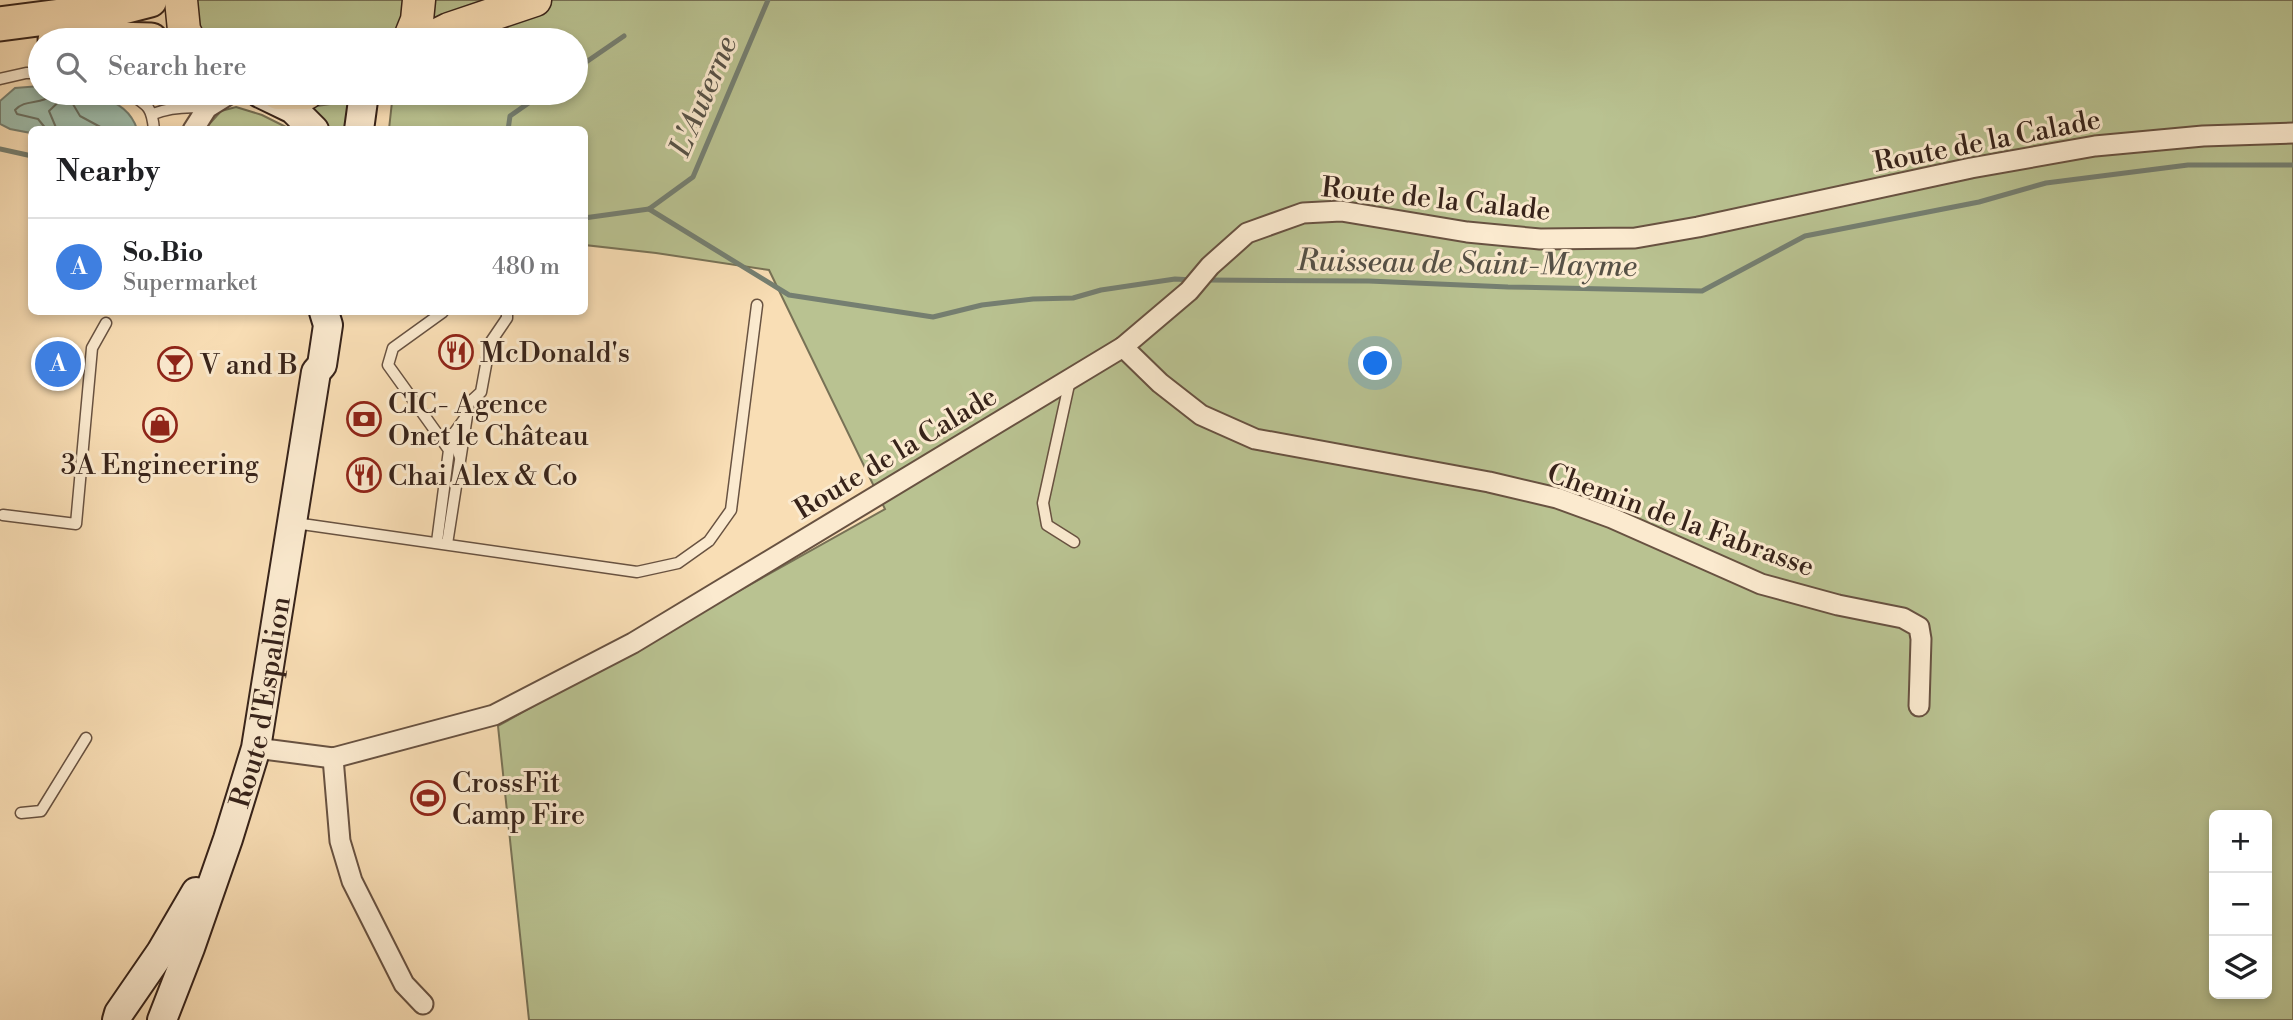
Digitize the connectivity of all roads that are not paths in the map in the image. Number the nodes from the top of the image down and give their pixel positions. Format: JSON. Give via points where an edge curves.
{"nodes":[{"id":1,"x":150,"y":0,"type":"edge"},
{"id":2,"x":181,"y":0,"type":"edge"},
{"id":3,"x":419,"y":0,"type":"edge"},
{"id":4,"x":535,"y":0,"type":"edge"},
{"id":5,"x":0,"y":24,"type":"edge"},
{"id":6,"x":184,"y":28,"type":"edge"},
{"id":7,"x":414,"y":28,"type":"edge"},
{"id":8,"x":452,"y":28,"type":"edge"},
{"id":9,"x":28,"y":44,"type":"edge"},
{"id":10,"x":0,"y":48,"type":"edge"},
{"id":11,"x":28,"y":73,"type":"edge"},
{"id":12,"x":0,"y":79,"type":"edge"},
{"id":13,"x":147,"y":105,"type":"edge"},
{"id":14,"x":191,"y":105,"type":"edge"},
{"id":15,"x":206,"y":105,"type":"edge"},
{"id":16,"x":283,"y":105,"type":"edge"},
{"id":17,"x":362,"y":105,"type":"edge"},
{"id":18,"x":153,"y":114,"type":"junction"},
{"id":19,"x":154,"y":126,"type":"edge"},
{"id":20,"x":195,"y":126,"type":"edge"},
{"id":21,"x":310,"y":126,"type":"edge"},
{"id":22,"x":360,"y":126,"type":"edge"},
{"id":23,"x":2293,"y":133,"type":"edge"},
{"id":24,"x":757,"y":305,"type":"dead end"},
{"id":25,"x":323,"y":315,"type":"edge"},
{"id":26,"x":439,"y":315,"type":"edge"},
{"id":27,"x":507,"y":315,"type":"edge"},
{"id":28,"x":106,"y":323,"type":"dead end"},
{"id":29,"x":1123,"y":347,"type":"junction"},
{"id":30,"x":1070,"y":379,"type":"junction"},
{"id":31,"x":3,"y":515,"type":"dead end"},
{"id":32,"x":291,"y":523,"type":"junction"},
{"id":33,"x":1074,"y":542,"type":"dead end"},
{"id":34,"x":442,"y":543,"type":"junction"},
{"id":35,"x":1919,"y":706,"type":"dead end"},
{"id":36,"x":86,"y":738,"type":"dead end"},
{"id":37,"x":256,"y":748,"type":"junction"},
{"id":38,"x":333,"y":758,"type":"junction"},
{"id":39,"x":21,"y":813,"type":"dead end"},
{"id":40,"x":228,"y":839,"type":"junction"},
{"id":41,"x":423,"y":1004,"type":"dead end"},
{"id":42,"x":116,"y":1018,"type":"edge"},
{"id":43,"x":164,"y":1019,"type":"edge"}],
"edges":[{"from":1,"to":5,"type":"highway"},
{"from":2,"to":6,"type":"main road"},
{"from":3,"to":7,"type":"main road"},
{"from":4,"to":8,"type":"main road"},
{"from":9,"to":10,"type":"highway"},
{"from":11,"to":12,"type":"lane"},
{"from":13,"to":18,"type":"lane"},
{"from":14,"to":18,"type":"lane"},
{"from":15,"to":20,"type":"street"},
{"from":16,"to":21,"type":"main road"},
{"from":17,"to":22,"type":"main road"},
{"from":18,"to":19,"type":"lane"},
{"from":23,"to":29,"type":"street","name":"Route de la Calade","via":[[2095,146],[1635,238],[1540,239],[1341,211],[1303,213],[1247,233]]},
{"from":24,"to":34,"type":"lane","via":[[731,510],[709,541],[678,563],[638,572]]},
{"from":25,"to":32,"type":"main road","name":"Route d'Espalion","via":[[316,325],[310,363],[316,372]]},
{"from":26,"to":34,"type":"lane","via":[[393,348],[388,365],[449,450]]},
{"from":27,"to":34,"type":"lane","via":[[490,344],[481,391],[469,403]]},
{"from":28,"to":31,"type":"lane","via":[[92,348],[76,524]]},
{"from":29,"to":30,"type":"street","name":"Route de la Calade"},
{"from":29,"to":35,"type":"street","name":"Chemin de la Fabrasse","via":[[1201,415],[1255,439],[1557,498],[1761,584],[1903,618],[1919,627],[1922,639]]},
{"from":30,"to":33,"type":"lane","via":[[1043,503],[1047,525]]},
{"from":30,"to":38,"type":"street","name":"Route de la Calade","via":[[633,643],[506,709]]},
{"from":32,"to":34,"type":"lane"},
{"from":32,"to":37,"type":"main road","name":"Route d'Espalion"},
{"from":36,"to":39,"type":"lane","via":[[41,811]]},
{"from":37,"to":38,"type":"street","name":"Route de la Calade"},
{"from":37,"to":40,"type":"main road","name":"Route d'Espalion"},
{"from":38,"to":41,"type":"street","via":[[340,841],[352,881],[404,984]]},
{"from":40,"to":42,"type":"main road","via":[[161,953]]},
{"from":40,"to":43,"type":"main road","name":"Route d'Espalion"}]}
